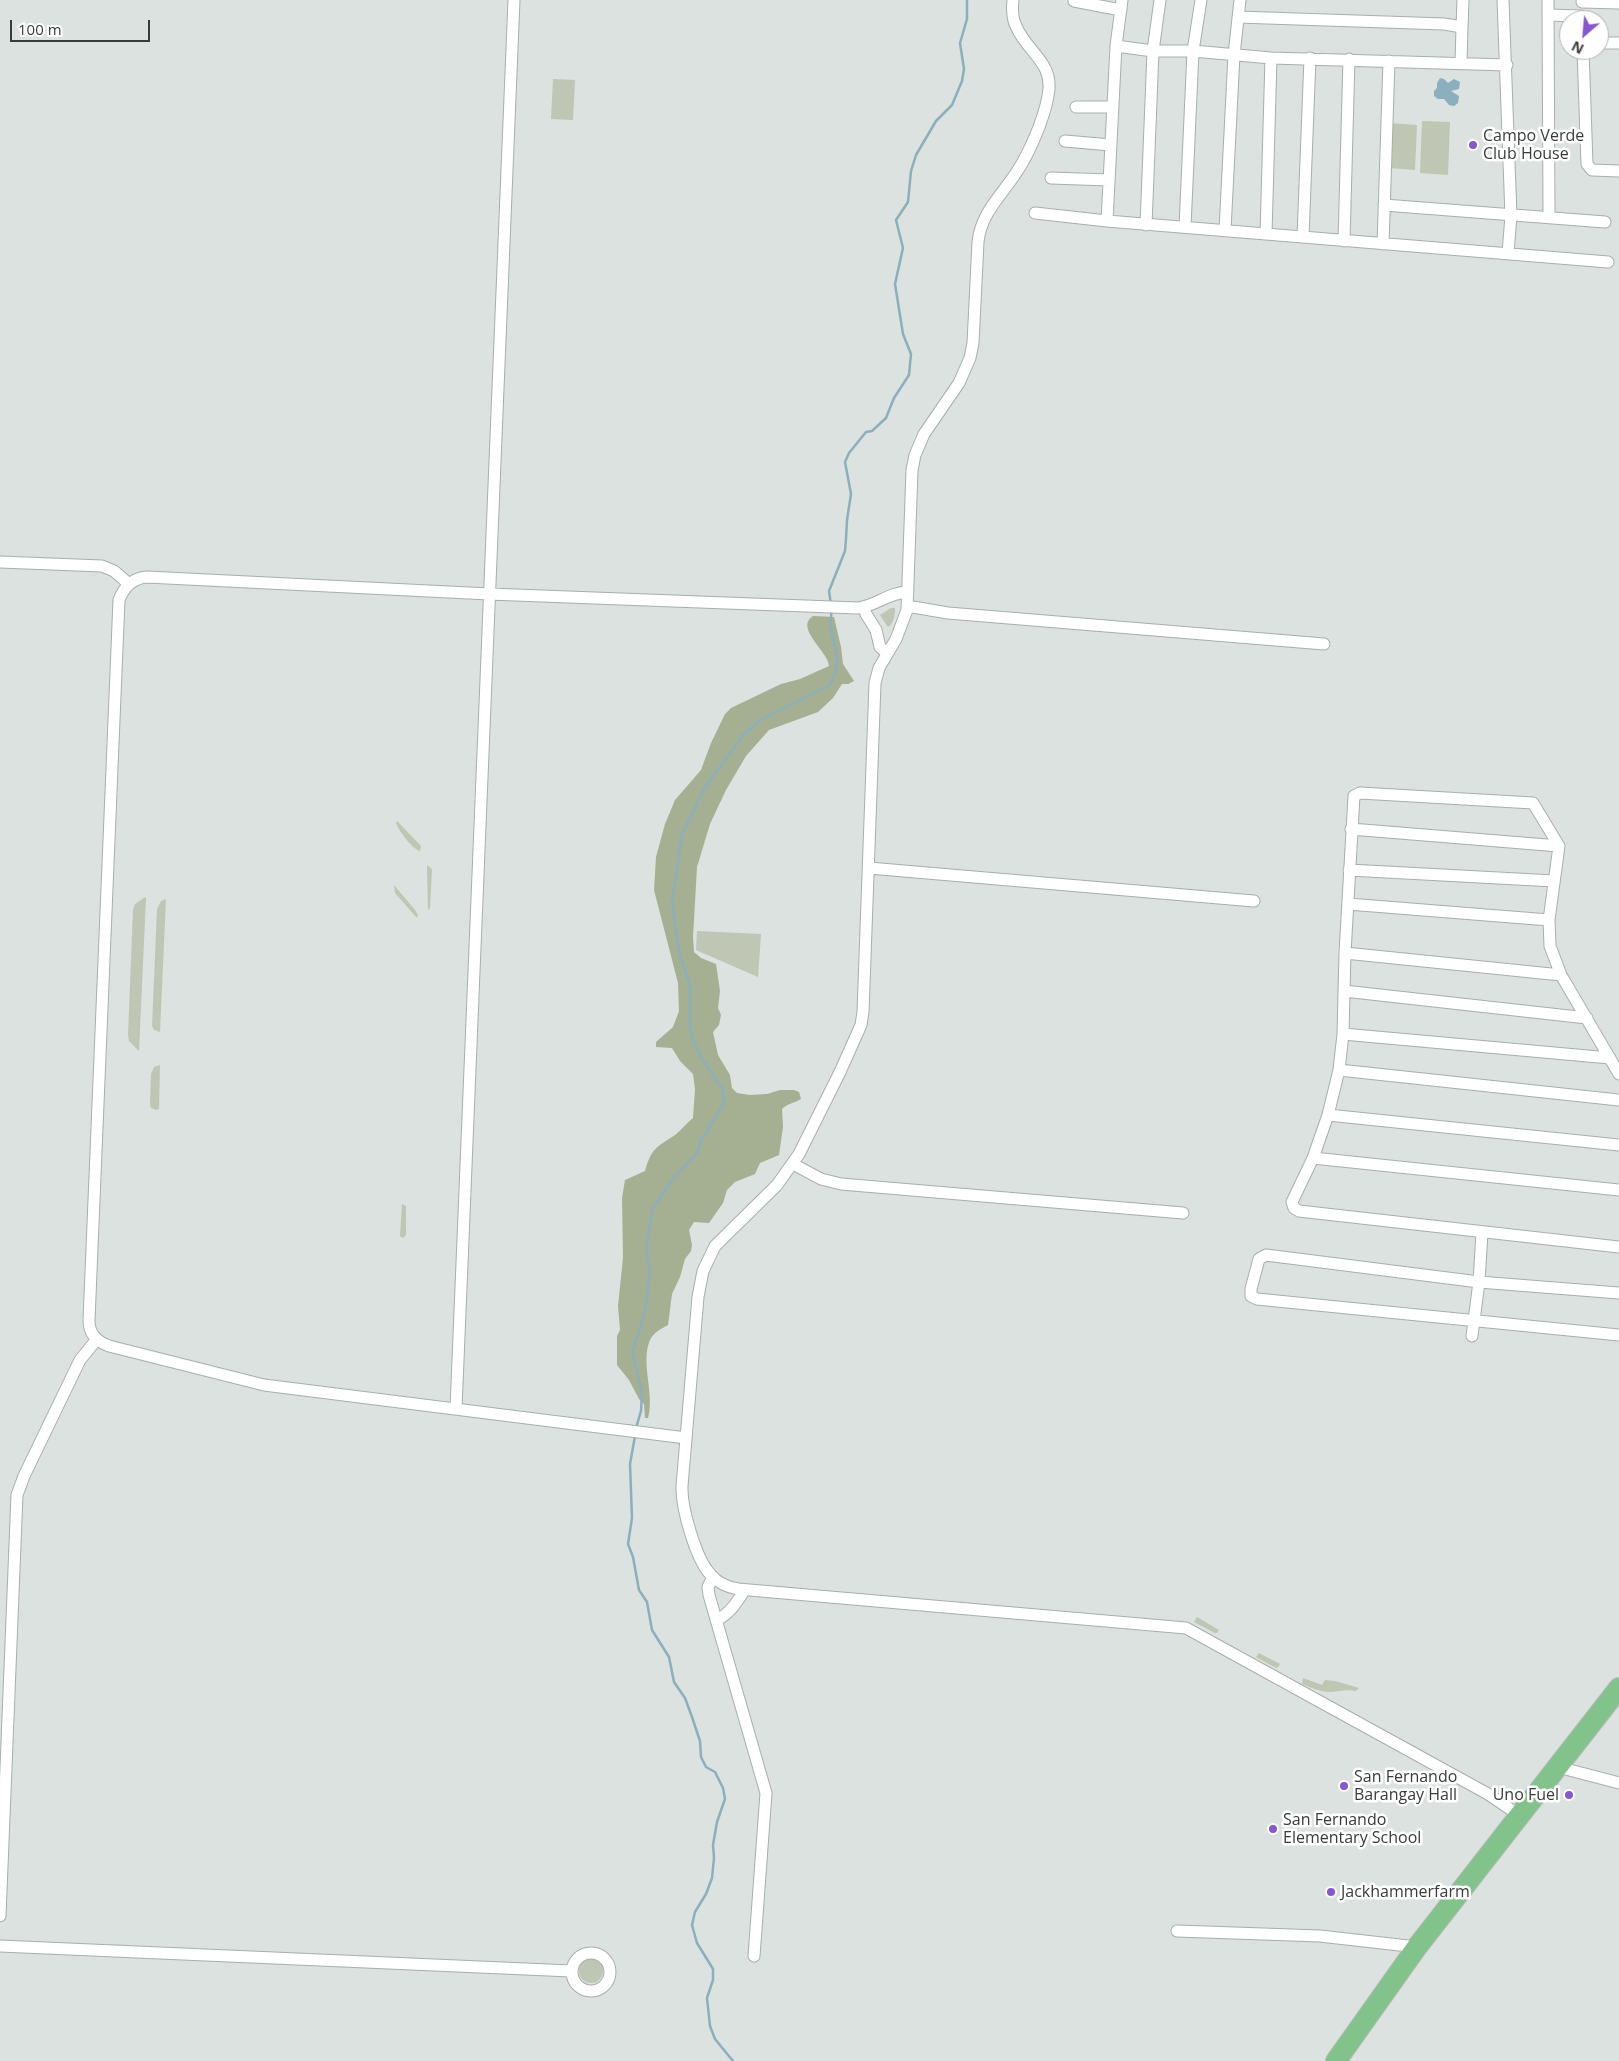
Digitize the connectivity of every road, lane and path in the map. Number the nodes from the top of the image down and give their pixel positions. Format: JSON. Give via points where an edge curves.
{"nodes":[{"id":1,"x":514,"y":0,"type":"edge"},
{"id":2,"x":1013,"y":0,"type":"edge"},
{"id":3,"x":1160,"y":0,"type":"edge"},
{"id":4,"x":1200,"y":0,"type":"edge"},
{"id":5,"x":1240,"y":0,"type":"edge"},
{"id":6,"x":1464,"y":0,"type":"edge"},
{"id":7,"x":1503,"y":0,"type":"edge"},
{"id":8,"x":1548,"y":0,"type":"edge"},
{"id":9,"x":1074,"y":1,"type":"edge"},
{"id":10,"x":1582,"y":1,"type":"edge"},
{"id":11,"x":1619,"y":3,"type":"edge"},
{"id":12,"x":1121,"y":5,"type":"edge"},
{"id":13,"x":1548,"y":15,"type":"junction"},
{"id":14,"x":1238,"y":16,"type":"junction"},
{"id":15,"x":1559,"y":16,"type":"edge"},
{"id":16,"x":1462,"y":27,"type":"junction"},
{"id":17,"x":1116,"y":46,"type":"junction"},
{"id":18,"x":1154,"y":51,"type":"junction"},
{"id":19,"x":1193,"y":51,"type":"junction"},
{"id":20,"x":1234,"y":55,"type":"junction"},
{"id":21,"x":1271,"y":58,"type":"junction"},
{"id":22,"x":1310,"y":58,"type":"junction"},
{"id":23,"x":1349,"y":59,"type":"junction"},
{"id":24,"x":1583,"y":60,"type":"edge"},
{"id":25,"x":1389,"y":61,"type":"junction"},
{"id":26,"x":1461,"y":63,"type":"junction"},
{"id":27,"x":1507,"y":65,"type":"junction"},
{"id":28,"x":1076,"y":107,"type":"dead end"},
{"id":29,"x":1113,"y":107,"type":"junction"},
{"id":30,"x":1064,"y":141,"type":"dead end"},
{"id":31,"x":1111,"y":145,"type":"junction"},
{"id":32,"x":1619,"y":171,"type":"edge"},
{"id":33,"x":1051,"y":178,"type":"dead end"},
{"id":34,"x":1109,"y":180,"type":"junction"},
{"id":35,"x":1384,"y":205,"type":"junction"},
{"id":36,"x":1035,"y":213,"type":"dead end"},
{"id":37,"x":1511,"y":216,"type":"junction"},
{"id":38,"x":1549,"y":216,"type":"junction"},
{"id":39,"x":1107,"y":221,"type":"junction"},
{"id":40,"x":1605,"y":222,"type":"dead end"},
{"id":41,"x":1146,"y":224,"type":"junction"},
{"id":42,"x":1185,"y":227,"type":"junction"},
{"id":43,"x":1225,"y":230,"type":"junction"},
{"id":44,"x":1266,"y":234,"type":"junction"},
{"id":45,"x":1303,"y":237,"type":"junction"},
{"id":46,"x":1344,"y":241,"type":"junction"},
{"id":47,"x":1383,"y":244,"type":"junction"},
{"id":48,"x":1508,"y":253,"type":"junction"},
{"id":49,"x":1608,"y":262,"type":"dead end"},
{"id":50,"x":0,"y":562,"type":"edge"},
{"id":51,"x":129,"y":584,"type":"junction"},
{"id":52,"x":908,"y":592,"type":"junction"},
{"id":53,"x":489,"y":594,"type":"junction"},
{"id":54,"x":907,"y":606,"type":"junction"},
{"id":55,"x":864,"y":607,"type":"junction"},
{"id":56,"x":1324,"y":644,"type":"dead end"},
{"id":57,"x":887,"y":653,"type":"junction"},
{"id":58,"x":1351,"y":829,"type":"junction"},
{"id":59,"x":1559,"y":846,"type":"junction"},
{"id":60,"x":869,"y":868,"type":"junction"},
{"id":61,"x":1349,"y":870,"type":"junction"},
{"id":62,"x":1554,"y":881,"type":"junction"},
{"id":63,"x":1254,"y":901,"type":"dead end"},
{"id":64,"x":1348,"y":904,"type":"junction"},
{"id":65,"x":1549,"y":920,"type":"junction"},
{"id":66,"x":1345,"y":953,"type":"junction"},
{"id":67,"x":1561,"y":975,"type":"junction"},
{"id":68,"x":1344,"y":991,"type":"junction"},
{"id":69,"x":1587,"y":1018,"type":"junction"},
{"id":70,"x":1343,"y":1034,"type":"junction"},
{"id":71,"x":1610,"y":1058,"type":"junction"},
{"id":72,"x":1339,"y":1070,"type":"junction"},
{"id":73,"x":1619,"y":1074,"type":"edge"},
{"id":74,"x":1619,"y":1100,"type":"edge"},
{"id":75,"x":1328,"y":1115,"type":"junction"},
{"id":76,"x":1619,"y":1145,"type":"edge"},
{"id":77,"x":1314,"y":1158,"type":"junction"},
{"id":78,"x":793,"y":1164,"type":"junction"},
{"id":79,"x":1619,"y":1190,"type":"edge"},
{"id":80,"x":1183,"y":1213,"type":"dead end"},
{"id":81,"x":1482,"y":1232,"type":"junction"},
{"id":82,"x":1619,"y":1247,"type":"edge"},
{"id":83,"x":1479,"y":1282,"type":"junction"},
{"id":84,"x":1619,"y":1293,"type":"edge"},
{"id":85,"x":1474,"y":1321,"type":"junction"},
{"id":86,"x":1619,"y":1335,"type":"edge"},
{"id":87,"x":1472,"y":1336,"type":"dead end"},
{"id":88,"x":97,"y":1339,"type":"junction"},
{"id":89,"x":456,"y":1409,"type":"junction"},
{"id":90,"x":686,"y":1438,"type":"junction"},
{"id":91,"x":713,"y":1577,"type":"junction"},
{"id":92,"x":744,"y":1591,"type":"junction"},
{"id":93,"x":716,"y":1620,"type":"junction"},
{"id":94,"x":1619,"y":1688,"type":"edge"},
{"id":95,"x":1558,"y":1767,"type":"junction"},
{"id":96,"x":1619,"y":1783,"type":"edge"},
{"id":97,"x":1519,"y":1814,"type":"junction"},
{"id":98,"x":0,"y":1916,"type":"edge"},
{"id":99,"x":1177,"y":1931,"type":"dead end"},
{"id":100,"x":0,"y":1946,"type":"edge"},
{"id":101,"x":1417,"y":1947,"type":"junction"},
{"id":102,"x":754,"y":1956,"type":"dead end"},
{"id":103,"x":571,"y":1971,"type":"dead end"},
{"id":104,"x":1336,"y":2061,"type":"edge"}],
"edges":[{"from":1,"to":53,"type":"street"},
{"from":2,"to":52,"type":"street","via":[[1015,24],[1043,63],[1049,95],[1022,162],[992,204],[981,228],[970,358],[959,383],[924,434],[915,455]]},
{"from":3,"to":18,"type":"street"},
{"from":4,"to":19,"type":"street"},
{"from":5,"to":14,"type":"street"},
{"from":6,"to":16,"type":"street"},
{"from":7,"to":27,"type":"street"},
{"from":8,"to":13,"type":"street"},
{"from":9,"to":12,"type":"street"},
{"from":10,"to":11,"type":"street"},
{"from":12,"to":17,"type":"street"},
{"from":13,"to":15,"type":"street"},
{"from":13,"to":38,"type":"street"},
{"from":14,"to":16,"type":"street"},
{"from":14,"to":20,"type":"street"},
{"from":16,"to":26,"type":"street"},
{"from":17,"to":18,"type":"street"},
{"from":17,"to":29,"type":"street"},
{"from":18,"to":19,"type":"street"},
{"from":18,"to":41,"type":"street"},
{"from":19,"to":20,"type":"street"},
{"from":19,"to":42,"type":"street"},
{"from":20,"to":21,"type":"street"},
{"from":20,"to":43,"type":"street"},
{"from":21,"to":22,"type":"street"},
{"from":21,"to":44,"type":"street"},
{"from":22,"to":23,"type":"street"},
{"from":22,"to":45,"type":"street"},
{"from":23,"to":25,"type":"street"},
{"from":23,"to":46,"type":"street"},
{"from":24,"to":32,"type":"street","via":[[1587,164],[1592,170]]},
{"from":25,"to":26,"type":"street"},
{"from":25,"to":35,"type":"street"},
{"from":26,"to":27,"type":"street"},
{"from":27,"to":37,"type":"street"},
{"from":28,"to":29,"type":"street"},
{"from":29,"to":31,"type":"street"},
{"from":30,"to":31,"type":"street"},
{"from":31,"to":34,"type":"street"},
{"from":33,"to":34,"type":"street"},
{"from":34,"to":39,"type":"street"},
{"from":35,"to":37,"type":"street"},
{"from":35,"to":47,"type":"street"},
{"from":36,"to":39,"type":"street"},
{"from":37,"to":38,"type":"street"},
{"from":37,"to":48,"type":"street"},
{"from":38,"to":40,"type":"street"},
{"from":39,"to":41,"type":"street"},
{"from":41,"to":42,"type":"street"},
{"from":42,"to":43,"type":"street"},
{"from":43,"to":44,"type":"street"},
{"from":44,"to":45,"type":"street"},
{"from":45,"to":46,"type":"street"},
{"from":46,"to":47,"type":"street"},
{"from":47,"to":48,"type":"street"},
{"from":48,"to":49,"type":"street"},
{"from":50,"to":51,"type":"street","via":[[102,566]]},
{"from":51,"to":53,"type":"street","via":[[147,577]]},
{"from":51,"to":88,"type":"street","via":[[119,600],[89,1320],[90,1331]]},
{"from":52,"to":54,"type":"street"},
{"from":52,"to":55,"type":"street","via":[[895,593]]},
{"from":53,"to":55,"type":"street"},
{"from":53,"to":89,"type":"street"},
{"from":54,"to":56,"type":"street","via":[[948,613]]},
{"from":54,"to":57,"type":"street"},
{"from":55,"to":57,"type":"street","via":[[876,630],[880,647]]},
{"from":57,"to":60,"type":"street","via":[[875,683]]},
{"from":58,"to":59,"type":"street"},
{"from":58,"to":59,"type":"street","via":[[1352,799],[1360,793],[1533,803]]},
{"from":58,"to":61,"type":"street"},
{"from":59,"to":62,"type":"street"},
{"from":60,"to":63,"type":"street"},
{"from":60,"to":78,"type":"street","via":[[862,1022]]},
{"from":61,"to":62,"type":"street"},
{"from":61,"to":64,"type":"street"},
{"from":62,"to":65,"type":"street"},
{"from":64,"to":65,"type":"street"},
{"from":64,"to":66,"type":"street"},
{"from":65,"to":67,"type":"street","via":[[1550,946]]},
{"from":66,"to":67,"type":"street"},
{"from":66,"to":68,"type":"street"},
{"from":67,"to":69,"type":"street"},
{"from":68,"to":69,"type":"street"},
{"from":68,"to":70,"type":"street"},
{"from":69,"to":71,"type":"street"},
{"from":70,"to":71,"type":"street"},
{"from":70,"to":72,"type":"street"},
{"from":71,"to":73,"type":"street"},
{"from":72,"to":74,"type":"street"},
{"from":72,"to":75,"type":"street"},
{"from":75,"to":76,"type":"street"},
{"from":75,"to":77,"type":"street"},
{"from":77,"to":79,"type":"street"},
{"from":77,"to":81,"type":"street","via":[[1292,1202],[1299,1211]]},
{"from":78,"to":80,"type":"street","via":[[821,1179],[841,1184]]},
{"from":78,"to":90,"type":"street","via":[[771,1192],[724,1236],[705,1264],[698,1296]]},
{"from":81,"to":82,"type":"street"},
{"from":81,"to":83,"type":"street"},
{"from":83,"to":84,"type":"street"},
{"from":83,"to":85,"type":"street"},
{"from":83,"to":85,"type":"street","via":[[1266,1255],[1259,1259],[1251,1288],[1252,1296],[1257,1299]]},
{"from":85,"to":86,"type":"street"},
{"from":85,"to":87,"type":"street"},
{"from":88,"to":89,"type":"street","via":[[112,1347],[264,1385]]},
{"from":88,"to":98,"type":"street","via":[[80,1360],[17,1495]]},
{"from":89,"to":90,"type":"street"},
{"from":90,"to":91,"type":"street","via":[[683,1507],[701,1559]]},
{"from":91,"to":92,"type":"street","via":[[726,1586]]},
{"from":91,"to":93,"type":"street","via":[[708,1590]]},
{"from":92,"to":93,"type":"street","via":[[732,1608]]},
{"from":92,"to":97,"type":"street","via":[[1186,1628],[1432,1762]]},
{"from":93,"to":102,"type":"street","via":[[766,1793]]},
{"from":94,"to":95,"type":"highway"},
{"from":95,"to":96,"type":"street"},
{"from":95,"to":97,"type":"highway"},
{"from":97,"to":101,"type":"highway"},
{"from":99,"to":101,"type":"street","via":[[1320,1936]]},
{"from":100,"to":103,"type":"street"},
{"from":101,"to":104,"type":"highway"}]}
